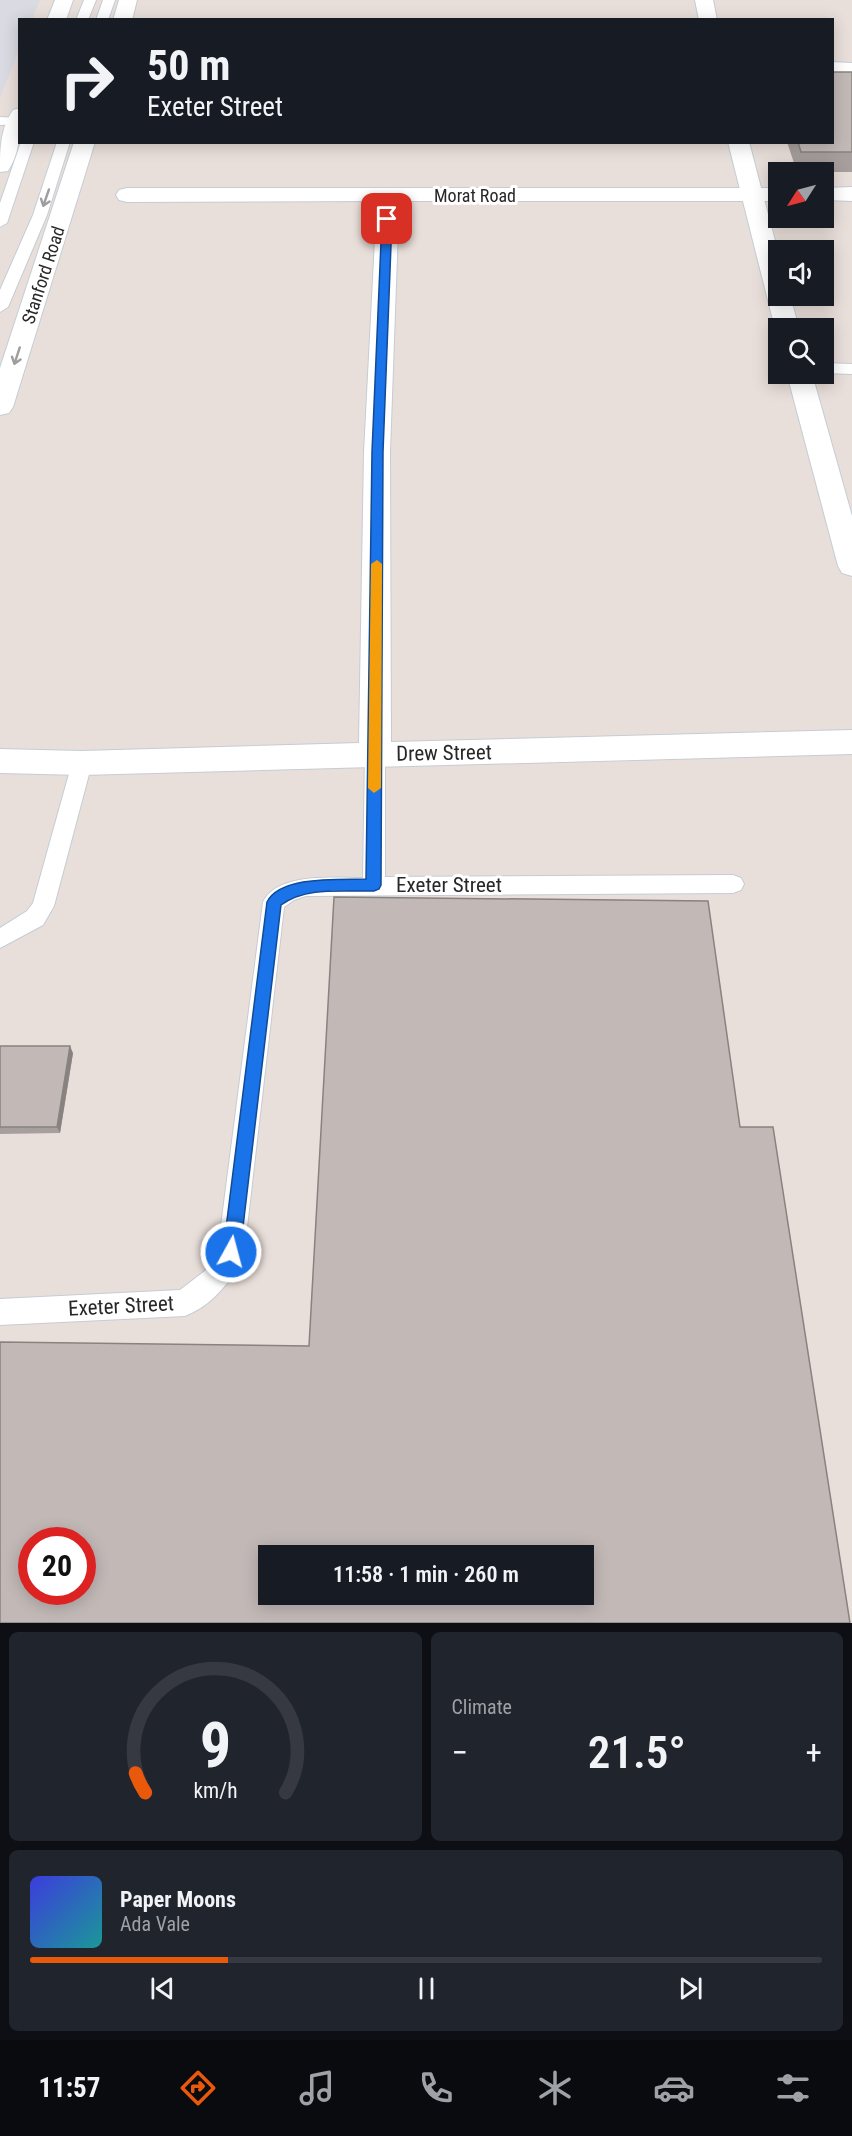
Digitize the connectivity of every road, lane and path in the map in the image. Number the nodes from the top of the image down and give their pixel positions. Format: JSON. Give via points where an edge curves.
{"nodes":[{"id":1,"x":64,"y":0,"type":"edge"},
{"id":2,"x":90,"y":0,"type":"edge"},
{"id":3,"x":109,"y":0,"type":"edge"},
{"id":4,"x":128,"y":0,"type":"edge"},
{"id":5,"x":704,"y":0,"type":"edge"},
{"id":6,"x":57,"y":18,"type":"edge"},
{"id":7,"x":83,"y":18,"type":"edge"},
{"id":8,"x":103,"y":18,"type":"edge"},
{"id":9,"x":123,"y":18,"type":"edge"},
{"id":10,"x":708,"y":18,"type":"edge"},
{"id":11,"x":834,"y":68,"type":"edge"},
{"id":12,"x":852,"y":69,"type":"edge"},
{"id":13,"x":12,"y":118,"type":"edge"},
{"id":14,"x":27,"y":144,"type":"edge"},
{"id":15,"x":63,"y":144,"type":"edge"},
{"id":16,"x":83,"y":144,"type":"edge"},
{"id":17,"x":739,"y":144,"type":"edge"},
{"id":18,"x":0,"y":166,"type":"edge"},
{"id":19,"x":752,"y":194,"type":"junction"},
{"id":20,"x":768,"y":194,"type":"edge"},
{"id":21,"x":834,"y":194,"type":"edge"},
{"id":22,"x":127,"y":195,"type":"dead end"},
{"id":23,"x":852,"y":195,"type":"edge"},
{"id":24,"x":388,"y":196,"type":"junction"},
{"id":25,"x":0,"y":223,"type":"edge"},
{"id":26,"x":0,"y":307,"type":"edge"},
{"id":27,"x":784,"y":318,"type":"edge"},
{"id":28,"x":834,"y":369,"type":"edge"},
{"id":29,"x":852,"y":369,"type":"edge"},
{"id":30,"x":802,"y":384,"type":"edge"},
{"id":31,"x":0,"y":407,"type":"edge"},
{"id":32,"x":852,"y":566,"type":"edge"},
{"id":33,"x":852,"y":742,"type":"edge"},
{"id":34,"x":375,"y":754,"type":"junction"},
{"id":35,"x":0,"y":761,"type":"edge"},
{"id":36,"x":82,"y":763,"type":"junction"},
{"id":37,"x":732,"y":884,"type":"dead end"},
{"id":38,"x":374,"y":885,"type":"junction"},
{"id":39,"x":0,"y":939,"type":"edge"},
{"id":40,"x":0,"y":1312,"type":"edge"}],
"edges":[{"from":1,"to":6,"type":"street"},
{"from":2,"to":7,"type":"lane"},
{"from":3,"to":8,"type":"lane"},
{"from":4,"to":9,"type":"street"},
{"from":5,"to":10,"type":"street"},
{"from":11,"to":12,"type":"street"},
{"from":13,"to":18,"type":"street"},
{"from":14,"to":25,"type":"lane"},
{"from":15,"to":26,"type":"lane","one_way":true,"via":[[40,214]]},
{"from":16,"to":31,"type":"street","name":"Stanford Road","one_way":true},
{"from":17,"to":19,"type":"street"},
{"from":19,"to":20,"type":"street","name":"Morat Road"},
{"from":19,"to":24,"type":"street","name":"Morat Road"},
{"from":19,"to":27,"type":"street"},
{"from":21,"to":23,"type":"street"},
{"from":22,"to":24,"type":"street","name":"Morat Road"},
{"from":24,"to":34,"type":"street","via":[[377,452]]},
{"from":28,"to":29,"type":"lane"},
{"from":30,"to":32,"type":"street"},
{"from":33,"to":34,"type":"street","name":"Drew Street"},
{"from":34,"to":36,"type":"street","name":"Drew Street"},
{"from":34,"to":38,"type":"lane"},
{"from":35,"to":36,"type":"street","name":"Drew Street"},
{"from":36,"to":39,"type":"lane","via":[[43,906],[35,918]]},
{"from":37,"to":38,"type":"lane","name":"Exeter Street"},
{"from":38,"to":40,"type":"lane","name":"Exeter Street","via":[[306,887],[287,892],[274,902],[231,1252],[215,1280],[185,1303]]}]}
